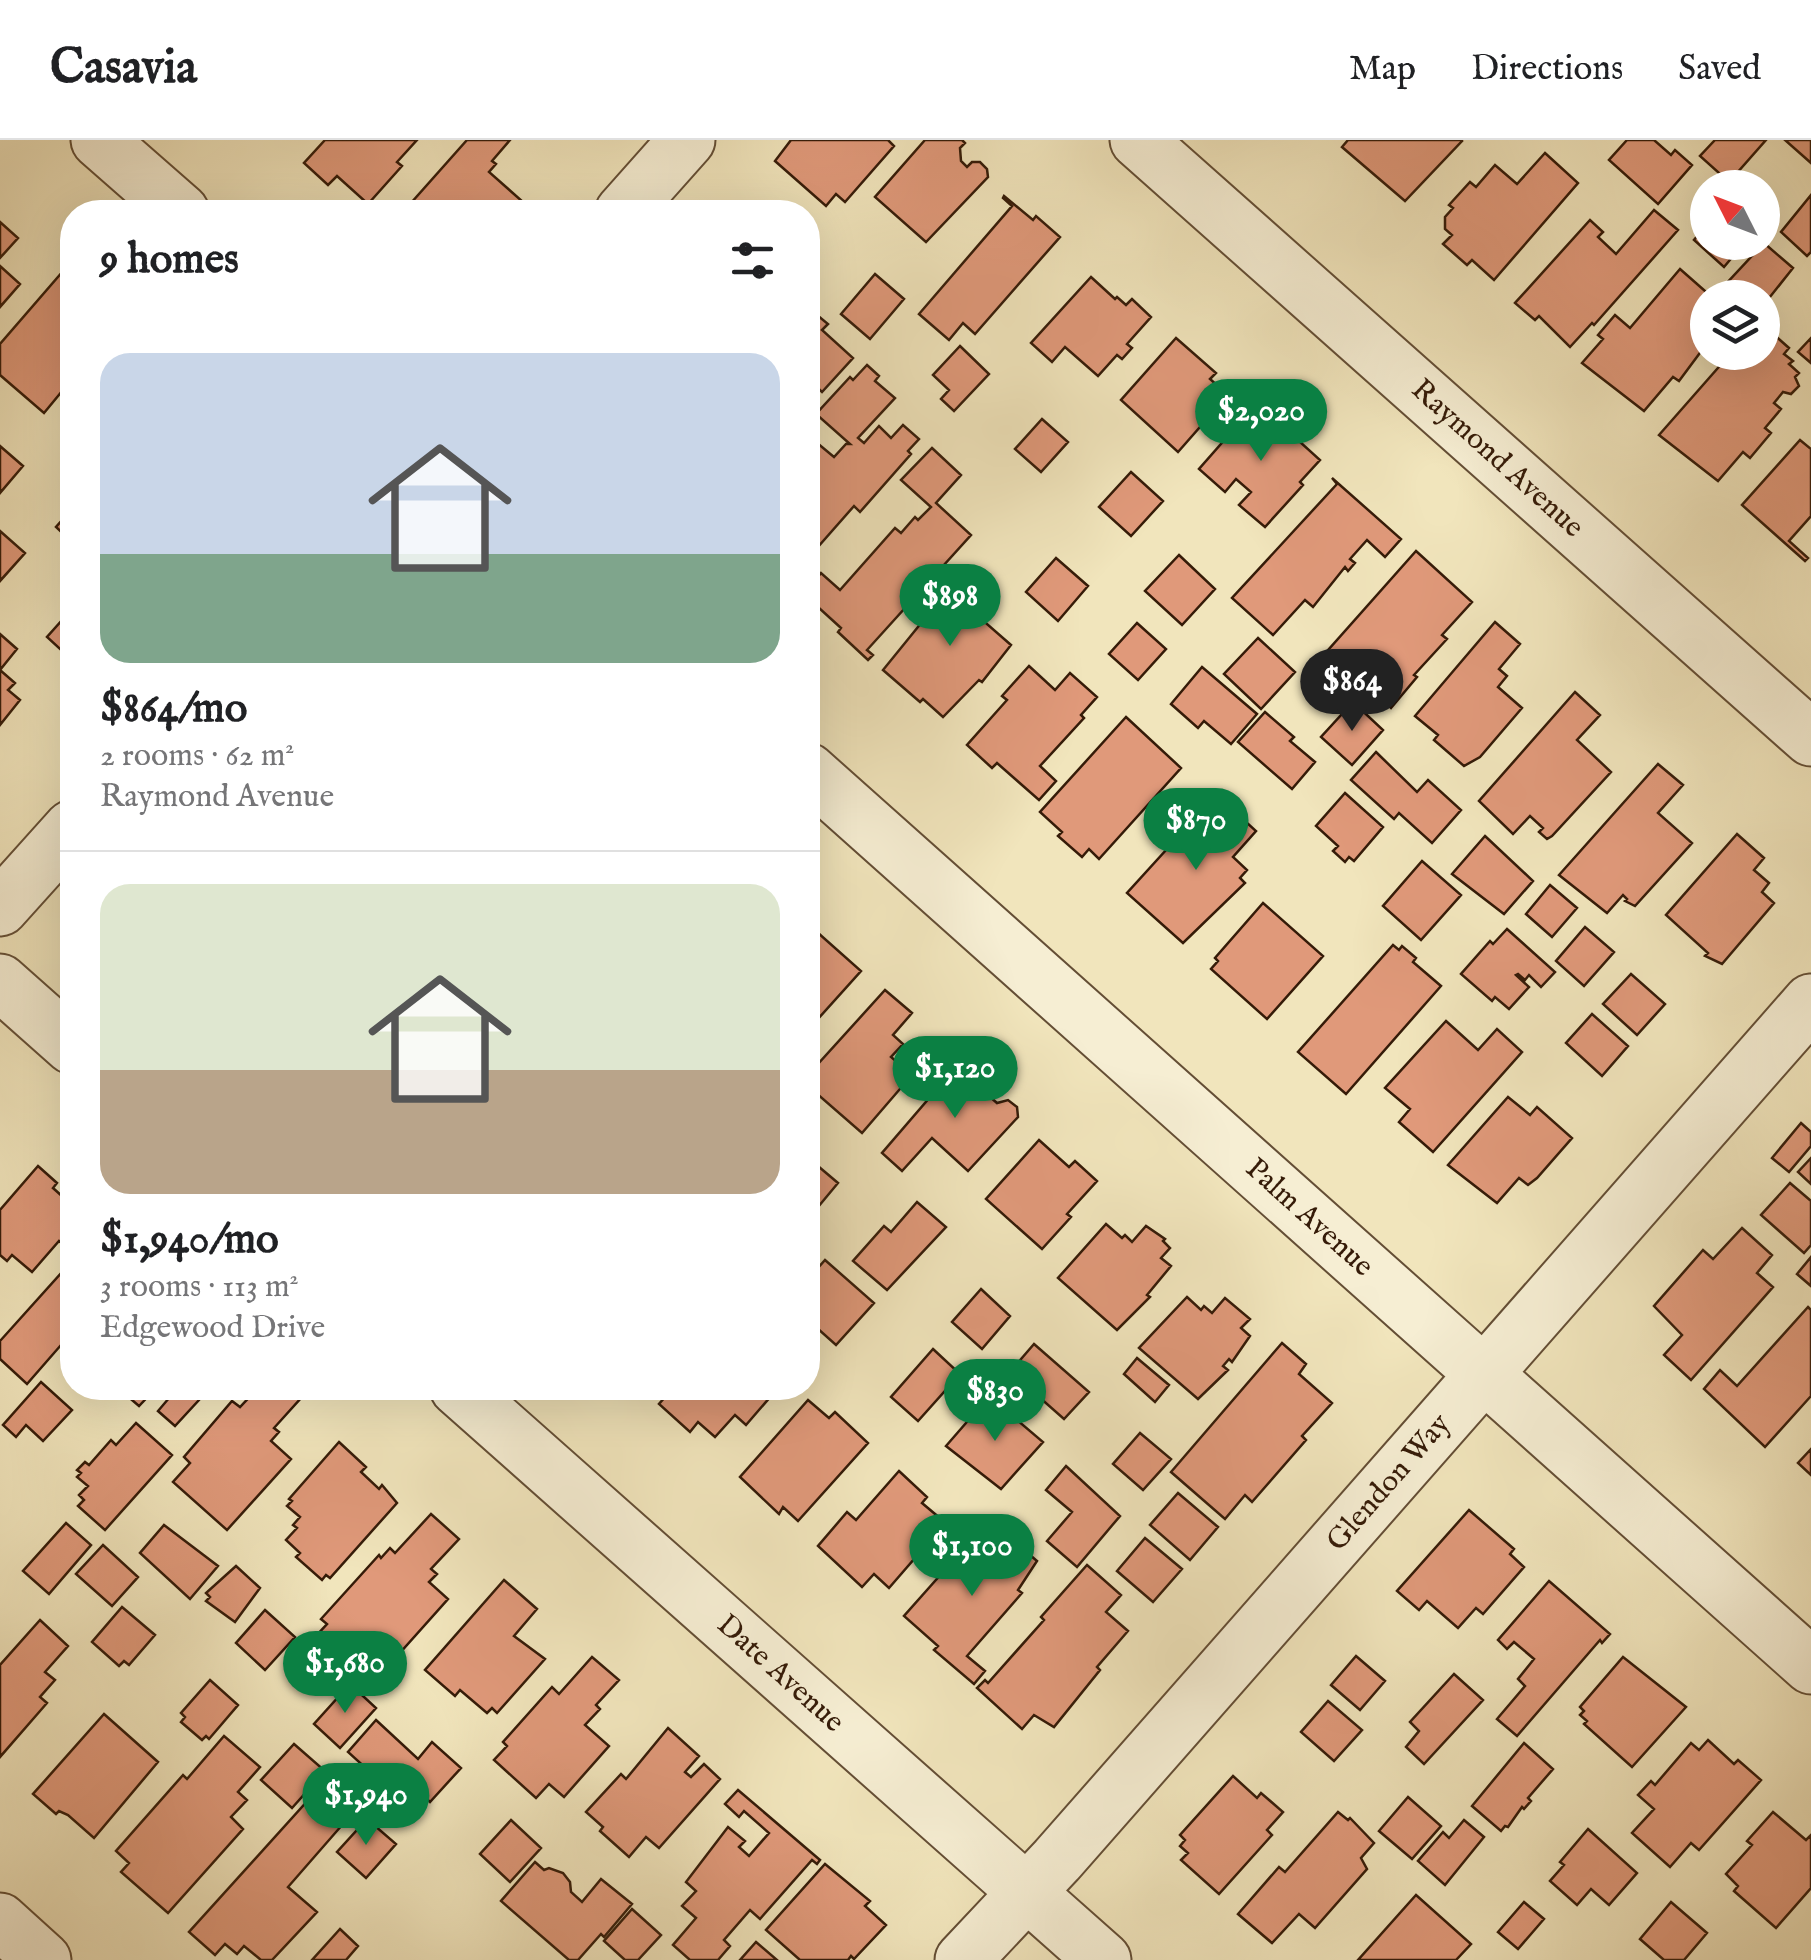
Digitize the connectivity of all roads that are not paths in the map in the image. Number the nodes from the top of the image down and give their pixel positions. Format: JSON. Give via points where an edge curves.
{"nodes":[{"id":1,"x":99,"y":140,"type":"edge"},
{"id":2,"x":687,"y":140,"type":"edge"},
{"id":3,"x":1138,"y":140,"type":"edge"},
{"id":4,"x":166,"y":200,"type":"edge"},
{"id":5,"x":634,"y":200,"type":"edge"},
{"id":6,"x":1811,"y":738,"type":"edge"},
{"id":7,"x":820,"y":782,"type":"edge"},
{"id":8,"x":60,"y":841,"type":"edge"},
{"id":9,"x":0,"y":908,"type":"edge"},
{"id":10,"x":0,"y":982,"type":"edge"},
{"id":11,"x":1811,"y":1002,"type":"edge"},
{"id":12,"x":60,"y":1035,"type":"edge"},
{"id":13,"x":1483,"y":1376,"type":"junction"},
{"id":14,"x":472,"y":1400,"type":"edge"},
{"id":15,"x":1811,"y":1666,"type":"edge"},
{"id":16,"x":1026,"y":1891,"type":"junction"},
{"id":17,"x":0,"y":1921,"type":"edge"},
{"id":18,"x":44,"y":1960,"type":"edge"},
{"id":19,"x":963,"y":1960,"type":"edge"},
{"id":20,"x":1104,"y":1960,"type":"edge"}],
"edges":[{"from":1,"to":4,"type":"street"},
{"from":2,"to":5,"type":"street"},
{"from":3,"to":6,"type":"street","name":"Raymond Avenue"},
{"from":7,"to":13,"type":"street","name":"Palm Avenue"},
{"from":8,"to":9,"type":"street"},
{"from":10,"to":12,"type":"street"},
{"from":11,"to":13,"type":"street","name":"Glendon Way"},
{"from":13,"to":15,"type":"street","name":"Palm Avenue"},
{"from":13,"to":16,"type":"street","name":"Glendon Way"},
{"from":14,"to":16,"type":"street","name":"Date Avenue"},
{"from":16,"to":19,"type":"street","name":"Glendon Way"},
{"from":16,"to":20,"type":"street","name":"Date Avenue"},
{"from":17,"to":18,"type":"street"}]}
